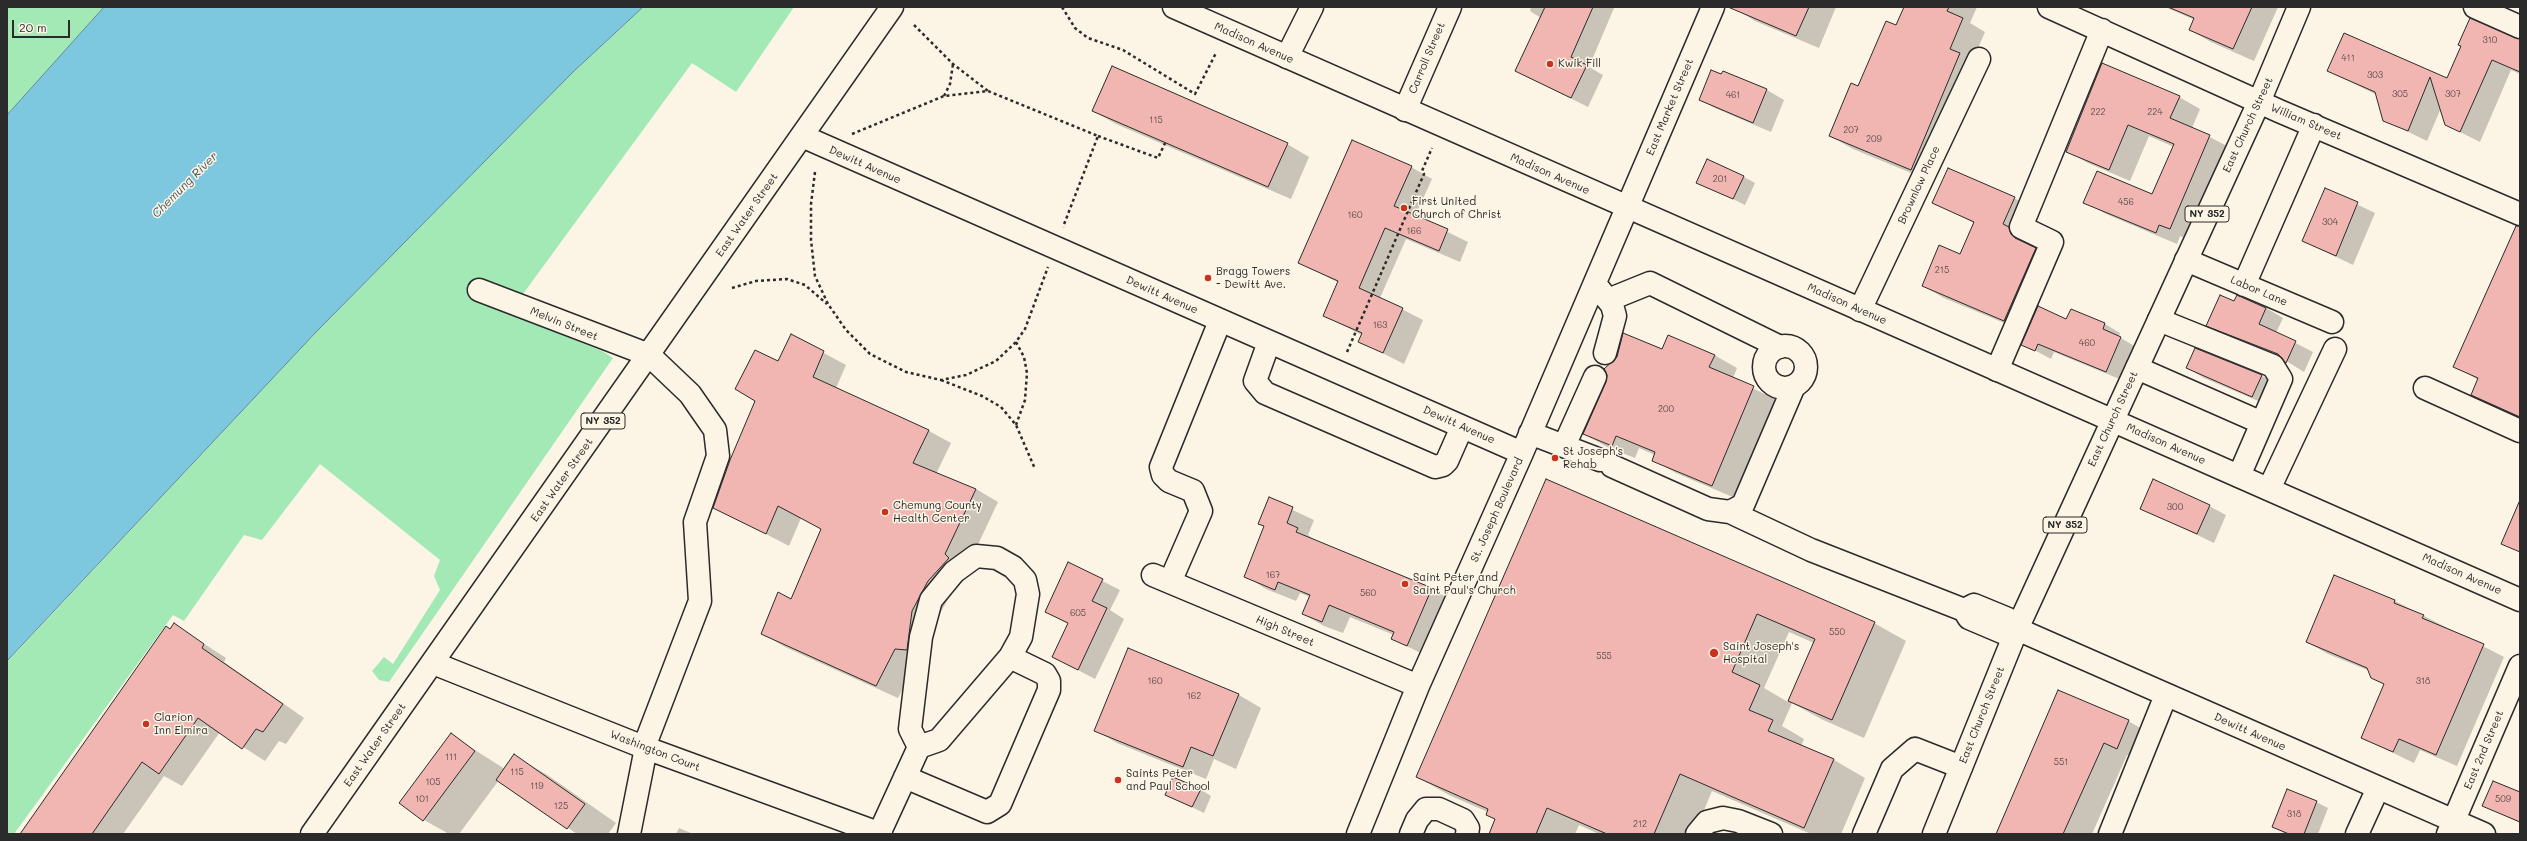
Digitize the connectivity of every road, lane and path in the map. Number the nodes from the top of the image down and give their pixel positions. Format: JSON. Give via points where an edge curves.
{"nodes":[{"id":1,"x":892,"y":7,"type":"edge"},
{"id":2,"x":1062,"y":7,"type":"edge"},
{"id":3,"x":1174,"y":7,"type":"edge"},
{"id":4,"x":1312,"y":7,"type":"edge"},
{"id":5,"x":1450,"y":7,"type":"edge"},
{"id":6,"x":1713,"y":7,"type":"edge"},
{"id":7,"x":2049,"y":7,"type":"edge"},
{"id":8,"x":2299,"y":7,"type":"edge"},
{"id":9,"x":2475,"y":7,"type":"edge"},
{"id":10,"x":914,"y":25,"type":"dead end"},
{"id":11,"x":2520,"y":27,"type":"edge"},
{"id":12,"x":2102,"y":30,"type":"junction"},
{"id":13,"x":1216,"y":53,"type":"dead end"},
{"id":14,"x":1288,"y":57,"type":"junction"},
{"id":15,"x":1979,"y":59,"type":"dead end"},
{"id":16,"x":953,"y":64,"type":"junction"},
{"id":17,"x":988,"y":91,"type":"junction"},
{"id":18,"x":944,"y":96,"type":"junction"},
{"id":19,"x":2259,"y":102,"type":"junction"},
{"id":20,"x":1405,"y":110,"type":"junction"},
{"id":21,"x":2314,"y":125,"type":"junction"},
{"id":22,"x":852,"y":134,"type":"dead end"},
{"id":23,"x":802,"y":136,"type":"junction"},
{"id":24,"x":1098,"y":136,"type":"junction"},
{"id":25,"x":1165,"y":144,"type":"dead end"},
{"id":26,"x":1432,"y":148,"type":"dead end"},
{"id":27,"x":815,"y":172,"type":"dead end"},
{"id":28,"x":1627,"y":208,"type":"junction"},
{"id":29,"x":2520,"y":214,"type":"edge"},
{"id":30,"x":1063,"y":227,"type":"dead end"},
{"id":31,"x":2186,"y":260,"type":"junction"},
{"id":32,"x":1048,"y":264,"type":"dead end"},
{"id":33,"x":2244,"y":286,"type":"junction"},
{"id":34,"x":732,"y":288,"type":"dead end"},
{"id":35,"x":480,"y":290,"type":"dead end"},
{"id":36,"x":1601,"y":292,"type":"junction"},
{"id":37,"x":828,"y":304,"type":"junction"},
{"id":38,"x":1860,"y":310,"type":"junction"},
{"id":39,"x":1220,"y":320,"type":"junction"},
{"id":40,"x":2159,"y":320,"type":"junction"},
{"id":41,"x":2332,"y":322,"type":"dead end"},
{"id":42,"x":1016,"y":342,"type":"junction"},
{"id":43,"x":1269,"y":342,"type":"junction"},
{"id":44,"x":1780,"y":348,"type":"junction"},
{"id":45,"x":2334,"y":349,"type":"dead end"},
{"id":46,"x":1347,"y":352,"type":"dead end"},
{"id":47,"x":1605,"y":353,"type":"dead end"},
{"id":48,"x":649,"y":355,"type":"junction"},
{"id":49,"x":2137,"y":368,"type":"junction"},
{"id":50,"x":1997,"y":370,"type":"junction"},
{"id":51,"x":1595,"y":377,"type":"dead end"},
{"id":52,"x":941,"y":380,"type":"junction"},
{"id":53,"x":1794,"y":386,"type":"junction"},
{"id":54,"x":2425,"y":388,"type":"dead end"},
{"id":55,"x":2112,"y":420,"type":"junction"},
{"id":56,"x":2262,"y":423,"type":"junction"},
{"id":57,"x":1016,"y":425,"type":"junction"},
{"id":58,"x":1462,"y":427,"type":"junction"},
{"id":59,"x":2520,"y":431,"type":"edge"},
{"id":60,"x":1526,"y":443,"type":"junction"},
{"id":61,"x":1564,"y":446,"type":"junction"},
{"id":62,"x":1035,"y":469,"type":"dead end"},
{"id":63,"x":2239,"y":476,"type":"junction"},
{"id":64,"x":2269,"y":489,"type":"junction"},
{"id":65,"x":1730,"y":512,"type":"junction"},
{"id":66,"x":2520,"y":600,"type":"edge"},
{"id":67,"x":2017,"y":629,"type":"junction"},
{"id":68,"x":1010,"y":657,"type":"junction"},
{"id":69,"x":433,"y":663,"type":"junction"},
{"id":70,"x":2520,"y":666,"type":"edge"},
{"id":71,"x":1418,"y":686,"type":"junction"},
{"id":72,"x":2166,"y":694,"type":"junction"},
{"id":73,"x":919,"y":747,"type":"junction"},
{"id":74,"x":645,"y":748,"type":"junction"},
{"id":75,"x":1961,"y":767,"type":"junction"},
{"id":76,"x":905,"y":777,"type":"junction"},
{"id":77,"x":2378,"y":788,"type":"junction"},
{"id":78,"x":2451,"y":828,"type":"edge"},
{"id":79,"x":312,"y":834,"type":"edge"},
{"id":80,"x":629,"y":834,"type":"edge"},
{"id":81,"x":880,"y":834,"type":"edge"},
{"id":82,"x":1358,"y":834,"type":"edge"},
{"id":83,"x":1411,"y":834,"type":"edge"},
{"id":84,"x":1467,"y":834,"type":"edge"},
{"id":85,"x":1697,"y":834,"type":"edge"},
{"id":86,"x":1771,"y":834,"type":"edge"},
{"id":87,"x":1864,"y":834,"type":"edge"},
{"id":88,"x":1934,"y":834,"type":"edge"},
{"id":89,"x":2110,"y":834,"type":"edge"},
{"id":90,"x":2357,"y":834,"type":"edge"},
{"id":91,"x":2484,"y":834,"type":"edge"}],
"edges":[{"from":1,"to":23,"type":"street","name":"East Water Street","number":"NY 352"},
{"from":2,"to":13,"type":"path","via":[[1075,28],[1088,38],[1122,50],[1196,94]]},
{"from":3,"to":14,"type":"street","name":"Madison Avenue"},
{"from":4,"to":14,"type":"street"},
{"from":5,"to":20,"type":"street","name":"Carroll Street"},
{"from":6,"to":28,"type":"street","name":"East Market Street"},
{"from":7,"to":12,"type":"street","name":"William Street"},
{"from":8,"to":19,"type":"street","name":"East Church Street","number":"NY 352"},
{"from":9,"to":11,"type":"street"},
{"from":10,"to":16,"type":"path"},
{"from":12,"to":19,"type":"street","name":"William Street"},
{"from":12,"to":50,"type":"street","via":[[2021,227],[2052,242]]},
{"from":14,"to":20,"type":"street","name":"Madison Avenue"},
{"from":15,"to":38,"type":"street","name":"Brownlow Place"},
{"from":16,"to":17,"type":"path"},
{"from":16,"to":18,"type":"path","via":[[950,84]]},
{"from":17,"to":18,"type":"path"},
{"from":17,"to":24,"type":"path"},
{"from":18,"to":22,"type":"path"},
{"from":19,"to":21,"type":"street","name":"William Street"},
{"from":19,"to":31,"type":"street","name":"East Church Street","number":"NY 352"},
{"from":20,"to":28,"type":"street","name":"Madison Avenue"},
{"from":21,"to":29,"type":"street","name":"William Street"},
{"from":21,"to":33,"type":"street"},
{"from":23,"to":39,"type":"street","name":"Dewitt Avenue"},
{"from":23,"to":48,"type":"street","name":"East Water Street","number":"NY 352"},
{"from":24,"to":25,"type":"path","via":[[1158,158]]},
{"from":24,"to":30,"type":"path"},
{"from":26,"to":46,"type":"path","via":[[1422,171],[1424,174]]},
{"from":27,"to":37,"type":"path","via":[[811,204],[811,240],[815,276]]},
{"from":28,"to":36,"type":"street","name":"St. Joseph Boulevard"},
{"from":28,"to":38,"type":"street","name":"Madison Avenue"},
{"from":31,"to":33,"type":"street","name":"Labor Lane"},
{"from":31,"to":40,"type":"street","name":"East Church Street","number":"NY 352"},
{"from":32,"to":42,"type":"path","via":[[1025,329]]},
{"from":33,"to":41,"type":"street","name":"Labor Lane"},
{"from":34,"to":37,"type":"path","via":[[756,281],[787,279],[805,286]]},
{"from":35,"to":48,"type":"street","name":"Melvin Street"},
{"from":36,"to":44,"type":"street","via":[[1650,283]]},
{"from":36,"to":47,"type":"street","via":[[1615,316]]},
{"from":36,"to":60,"type":"street","name":"St. Joseph Boulevard"},
{"from":37,"to":52,"type":"path","via":[[846,330],[870,354],[906,372]]},
{"from":38,"to":50,"type":"street","name":"Madison Avenue"},
{"from":39,"to":43,"type":"street","name":"Dewitt Avenue"},
{"from":39,"to":71,"type":"street","name":"High Street","via":[[1161,467],[1163,475],[1169,481],[1193,491],[1201,511],[1161,578]]},
{"from":40,"to":49,"type":"street","name":"East Church Street","number":"NY 352"},
{"from":40,"to":56,"type":"street","via":[[2273,366],[2282,379]]},
{"from":42,"to":52,"type":"path","via":[[996,361],[966,376]]},
{"from":42,"to":57,"type":"path","via":[[1024,356],[1027,373],[1025,400]]},
{"from":43,"to":58,"type":"street","name":"Dewitt Avenue"},
{"from":43,"to":58,"type":"street","via":[[1255,381],[1259,389],[1265,393],[1435,467],[1447,461]]},
{"from":44,"to":53,"type":"street","via":[[1794,348],[1804,357],[1806,371],[1800,382]]},
{"from":44,"to":53,"type":"street","via":[[1769,355],[1765,368],[1766,375],[1774,385],[1788,388]]},
{"from":45,"to":64,"type":"street"},
{"from":48,"to":69,"type":"street","name":"East Water Street","number":"NY 352"},
{"from":48,"to":74,"type":"street","via":[[690,394],[715,430],[718,456],[695,522],[700,602]]},
{"from":49,"to":55,"type":"street","name":"East Church Street","number":"NY 352"},
{"from":49,"to":56,"type":"street"},
{"from":50,"to":55,"type":"street","name":"Madison Avenue"},
{"from":51,"to":61,"type":"street"},
{"from":52,"to":57,"type":"path","via":[[982,396],[1001,407]]},
{"from":53,"to":65,"type":"street","via":[[1743,505]]},
{"from":54,"to":59,"type":"street"},
{"from":55,"to":63,"type":"street","name":"Madison Avenue"},
{"from":55,"to":67,"type":"street","name":"East Church Street","number":"NY 352"},
{"from":56,"to":63,"type":"street"},
{"from":57,"to":62,"type":"path"},
{"from":58,"to":60,"type":"street","name":"Dewitt Avenue"},
{"from":60,"to":61,"type":"street","name":"Dewitt Avenue"},
{"from":60,"to":71,"type":"street","name":"St. Joseph Boulevard"},
{"from":61,"to":65,"type":"street","name":"Dewitt Avenue","via":[[1708,509]]},
{"from":63,"to":64,"type":"street","name":"Madison Avenue"},
{"from":64,"to":66,"type":"street","name":"Madison Avenue"},
{"from":65,"to":67,"type":"street","name":"Dewitt Avenue","via":[[1811,550],[1964,610],[1969,618],[2002,632]]},
{"from":67,"to":72,"type":"street","name":"Dewitt Avenue"},
{"from":67,"to":75,"type":"street","name":"East Church Street","number":"NY 352"},
{"from":68,"to":73,"type":"street","via":[[939,740]]},
{"from":68,"to":73,"type":"street","via":[[1021,637],[1028,594],[1025,580],[1013,567],[997,558],[976,556],[954,572],[931,600],[921,637],[910,729]]},
{"from":68,"to":76,"type":"street","via":[[1044,674],[1049,681],[1049,690],[1000,804],[987,812]]},
{"from":69,"to":74,"type":"street","name":"Washington Court"},
{"from":69,"to":79,"type":"street","name":"East Water Street","number":"NY 352"},
{"from":70,"to":78,"type":"street","name":"East 2nd Street"},
{"from":71,"to":82,"type":"street","name":"St. Joseph Boulevard"},
{"from":72,"to":77,"type":"street","name":"Dewitt Avenue"},
{"from":72,"to":89,"type":"street"},
{"from":73,"to":76,"type":"street"},
{"from":74,"to":80,"type":"street"},
{"from":74,"to":81,"type":"street","name":"Washington Court"},
{"from":75,"to":87,"type":"street","via":[[1915,749],[1892,769]]},
{"from":75,"to":88,"type":"street","name":"East Church Street","number":"NY 352"},
{"from":76,"to":81,"type":"street"},
{"from":77,"to":78,"type":"street","name":"Dewitt Avenue"},
{"from":77,"to":90,"type":"street"},
{"from":78,"to":91,"type":"street","name":"Dewitt Avenue"},
{"from":83,"to":84,"type":"street","via":[[1417,820],[1426,809],[1439,808],[1463,820],[1468,828]]},
{"from":85,"to":86,"type":"street","via":[[1707,822],[1723,818],[1738,820]]}]}
